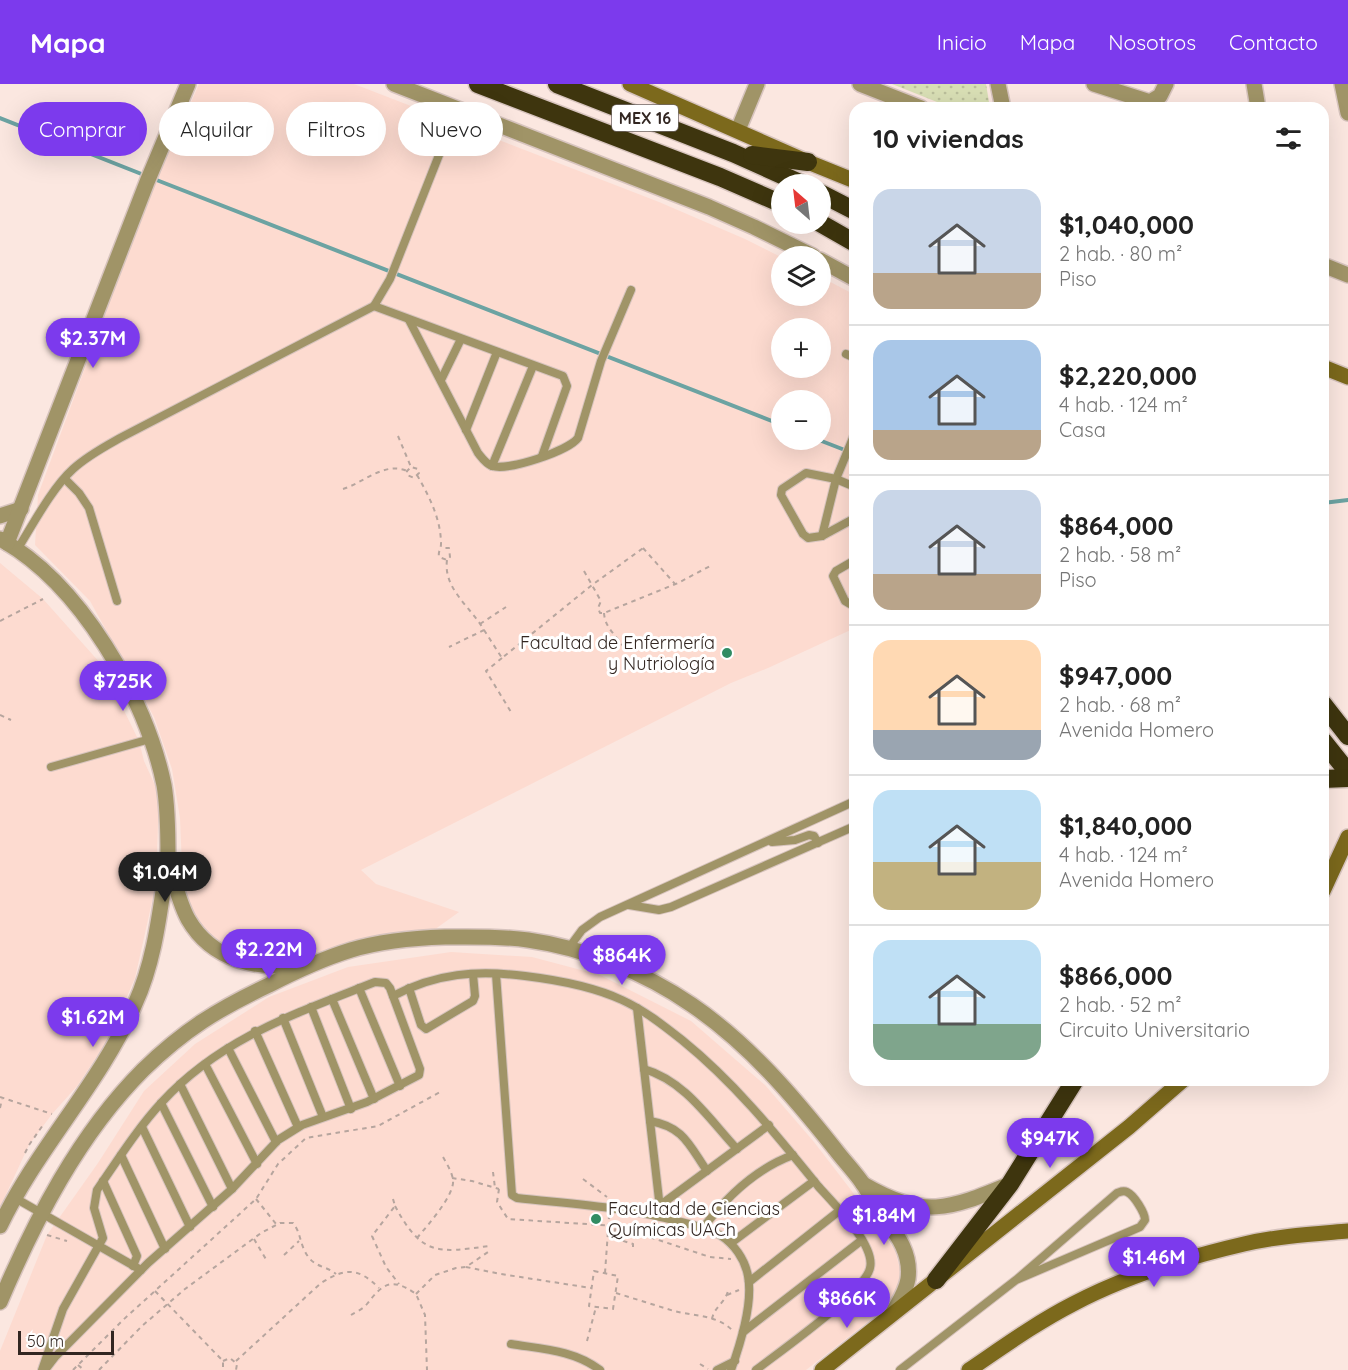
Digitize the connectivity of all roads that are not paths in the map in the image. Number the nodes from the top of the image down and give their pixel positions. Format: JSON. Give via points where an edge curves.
{"nodes":[{"id":1,"x":188,"y":84,"type":"edge"},
{"id":2,"x":394,"y":84,"type":"edge"},
{"id":3,"x":478,"y":84,"type":"edge"},
{"id":4,"x":557,"y":84,"type":"edge"},
{"id":5,"x":630,"y":84,"type":"edge"},
{"id":6,"x":757,"y":84,"type":"edge"},
{"id":7,"x":860,"y":84,"type":"edge"},
{"id":8,"x":998,"y":84,"type":"edge"},
{"id":9,"x":1094,"y":84,"type":"edge"},
{"id":10,"x":1166,"y":84,"type":"edge"},
{"id":11,"x":1254,"y":84,"type":"edge"},
{"id":12,"x":1342,"y":84,"type":"edge"},
{"id":13,"x":646,"y":87,"type":"edge"},
{"id":14,"x":906,"y":102,"type":"edge"},
{"id":15,"x":1002,"y":102,"type":"edge"},
{"id":16,"x":1257,"y":102,"type":"edge"},
{"id":17,"x":1348,"y":113,"type":"edge"},
{"id":18,"x":738,"y":130,"type":"junction"},
{"id":19,"x":732,"y":153,"type":"junction"},
{"id":20,"x":439,"y":156,"type":"edge"},
{"id":21,"x":808,"y":162,"type":"junction"},
{"id":22,"x":779,"y":174,"type":"edge"},
{"id":23,"x":849,"y":179,"type":"edge"},
{"id":24,"x":771,"y":199,"type":"edge"},
{"id":25,"x":831,"y":199,"type":"edge"},
{"id":26,"x":849,"y":208,"type":"edge"},
{"id":27,"x":831,"y":229,"type":"edge"},
{"id":28,"x":849,"y":240,"type":"edge"},
{"id":29,"x":793,"y":246,"type":"edge"},
{"id":30,"x":831,"y":266,"type":"edge"},
{"id":31,"x":1329,"y":267,"type":"edge"},
{"id":32,"x":1348,"y":275,"type":"edge"},
{"id":33,"x":849,"y":276,"type":"edge"},
{"id":34,"x":631,"y":290,"type":"dead end"},
{"id":35,"x":374,"y":306,"type":"junction"},
{"id":36,"x":409,"y":320,"type":"junction"},
{"id":37,"x":461,"y":339,"type":"junction"},
{"id":38,"x":497,"y":352,"type":"junction"},
{"id":39,"x":846,"y":354,"type":"dead end"},
{"id":40,"x":849,"y":355,"type":"edge"},
{"id":41,"x":533,"y":366,"type":"junction"},
{"id":42,"x":1329,"y":369,"type":"edge"},
{"id":43,"x":1348,"y":377,"type":"edge"},
{"id":44,"x":441,"y":380,"type":"junction"},
{"id":45,"x":466,"y":430,"type":"junction"},
{"id":46,"x":849,"y":446,"type":"edge"},
{"id":47,"x":542,"y":456,"type":"junction"},
{"id":48,"x":492,"y":466,"type":"junction"},
{"id":49,"x":65,"y":479,"type":"junction"},
{"id":50,"x":836,"y":479,"type":"junction"},
{"id":51,"x":849,"y":484,"type":"edge"},
{"id":52,"x":21,"y":509,"type":"junction"},
{"id":53,"x":0,"y":516,"type":"edge"},
{"id":54,"x":849,"y":522,"type":"edge"},
{"id":55,"x":822,"y":536,"type":"junction"},
{"id":56,"x":8,"y":544,"type":"edge"},
{"id":57,"x":849,"y":563,"type":"edge"},
{"id":58,"x":117,"y":601,"type":"dead end"},
{"id":59,"x":849,"y":603,"type":"edge"},
{"id":60,"x":1329,"y":712,"type":"edge"},
{"id":61,"x":1348,"y":736,"type":"edge"},
{"id":62,"x":150,"y":739,"type":"junction"},
{"id":63,"x":1329,"y":748,"type":"edge"},
{"id":64,"x":51,"y":766,"type":"dead end"},
{"id":65,"x":1348,"y":771,"type":"edge"},
{"id":66,"x":1348,"y":778,"type":"edge"},
{"id":67,"x":1329,"y":779,"type":"edge"},
{"id":68,"x":849,"y":804,"type":"edge"},
{"id":69,"x":849,"y":829,"type":"edge"},
{"id":70,"x":1348,"y":837,"type":"edge"},
{"id":71,"x":765,"y":842,"type":"junction"},
{"id":72,"x":818,"y":843,"type":"junction"},
{"id":73,"x":168,"y":858,"type":"junction"},
{"id":74,"x":1329,"y":878,"type":"edge"},
{"id":75,"x":628,"y":904,"type":"junction"},
{"id":76,"x":189,"y":920,"type":"junction"},
{"id":77,"x":157,"y":933,"type":"junction"},
{"id":78,"x":568,"y":949,"type":"junction"},
{"id":79,"x":313,"y":963,"type":"junction"},
{"id":80,"x":248,"y":964,"type":"junction"},
{"id":81,"x":473,"y":974,"type":"junction"},
{"id":82,"x":496,"y":974,"type":"junction"},
{"id":83,"x":359,"y":988,"type":"junction"},
{"id":84,"x":409,"y":988,"type":"junction"},
{"id":85,"x":246,"y":996,"type":"junction"},
{"id":86,"x":393,"y":996,"type":"junction"},
{"id":87,"x":332,"y":999,"type":"junction"},
{"id":88,"x":311,"y":1007,"type":"junction"},
{"id":89,"x":637,"y":1008,"type":"junction"},
{"id":90,"x":283,"y":1018,"type":"junction"},
{"id":91,"x":255,"y":1031,"type":"junction"},
{"id":92,"x":228,"y":1048,"type":"junction"},
{"id":93,"x":205,"y":1064,"type":"junction"},
{"id":94,"x":644,"y":1069,"type":"junction"},
{"id":95,"x":180,"y":1084,"type":"junction"},
{"id":96,"x":400,"y":1086,"type":"junction"},
{"id":97,"x":1070,"y":1086,"type":"edge"},
{"id":98,"x":1176,"y":1086,"type":"edge"},
{"id":99,"x":374,"y":1099,"type":"junction"},
{"id":100,"x":161,"y":1103,"type":"junction"},
{"id":101,"x":351,"y":1109,"type":"junction"},
{"id":102,"x":323,"y":1117,"type":"junction"},
{"id":103,"x":650,"y":1121,"type":"junction"},
{"id":104,"x":769,"y":1125,"type":"junction"},
{"id":105,"x":142,"y":1127,"type":"junction"},
{"id":106,"x":298,"y":1127,"type":"junction"},
{"id":107,"x":276,"y":1142,"type":"junction"},
{"id":108,"x":737,"y":1149,"type":"junction"},
{"id":109,"x":121,"y":1155,"type":"junction"},
{"id":110,"x":794,"y":1155,"type":"junction"},
{"id":111,"x":256,"y":1164,"type":"junction"},
{"id":112,"x":707,"y":1171,"type":"junction"},
{"id":113,"x":103,"y":1181,"type":"junction"},
{"id":114,"x":814,"y":1181,"type":"junction"},
{"id":115,"x":862,"y":1183,"type":"junction"},
{"id":116,"x":1010,"y":1185,"type":"junction"},
{"id":117,"x":232,"y":1189,"type":"junction"},
{"id":118,"x":15,"y":1198,"type":"junction"},
{"id":119,"x":660,"y":1206,"type":"junction"},
{"id":120,"x":213,"y":1207,"type":"junction"},
{"id":121,"x":839,"y":1211,"type":"junction"},
{"id":122,"x":42,"y":1213,"type":"junction"},
{"id":123,"x":661,"y":1217,"type":"junction"},
{"id":124,"x":0,"y":1226,"type":"edge"},
{"id":125,"x":190,"y":1227,"type":"junction"},
{"id":126,"x":703,"y":1228,"type":"junction"},
{"id":127,"x":1348,"y":1231,"type":"edge"},
{"id":128,"x":862,"y":1240,"type":"junction"},
{"id":129,"x":730,"y":1244,"type":"junction"},
{"id":130,"x":99,"y":1246,"type":"junction"},
{"id":131,"x":165,"y":1249,"type":"junction"},
{"id":132,"x":133,"y":1266,"type":"junction"},
{"id":133,"x":141,"y":1270,"type":"junction"},
{"id":134,"x":936,"y":1280,"type":"junction"},
{"id":135,"x":1016,"y":1280,"type":"junction"},
{"id":136,"x":749,"y":1282,"type":"junction"},
{"id":137,"x":0,"y":1302,"type":"edge"},
{"id":138,"x":892,"y":1314,"type":"junction"},
{"id":139,"x":743,"y":1332,"type":"junction"},
{"id":140,"x":511,"y":1344,"type":"dead end"},
{"id":141,"x":735,"y":1361,"type":"junction"},
{"id":142,"x":43,"y":1370,"type":"edge"},
{"id":143,"x":600,"y":1370,"type":"edge"},
{"id":144,"x":717,"y":1370,"type":"edge"},
{"id":145,"x":731,"y":1370,"type":"edge"},
{"id":146,"x":756,"y":1370,"type":"edge"},
{"id":147,"x":822,"y":1370,"type":"edge"},
{"id":148,"x":900,"y":1370,"type":"edge"},
{"id":149,"x":969,"y":1370,"type":"edge"}],
"edges":[{"from":1,"to":52,"type":"street"},
{"from":2,"to":29,"type":"street","via":[[709,207]]},
{"from":3,"to":24,"type":"highway","number":"MEX 16"},
{"from":4,"to":19,"type":"highway","number":"MEX 16"},
{"from":5,"to":13,"type":"main road"},
{"from":6,"to":18,"type":"street"},
{"from":7,"to":14,"type":"street"},
{"from":8,"to":15,"type":"street"},
{"from":9,"to":10,"type":"street","via":[[1150,102],[1160,96]]},
{"from":11,"to":16,"type":"street"},
{"from":12,"to":17,"type":"street"},
{"from":13,"to":18,"type":"main road"},
{"from":18,"to":21,"type":"main road"},
{"from":19,"to":21,"type":"highway"},
{"from":19,"to":22,"type":"highway","number":"MEX 16"},
{"from":20,"to":35,"type":"lane","via":[[390,279]]},
{"from":21,"to":23,"type":"main road"},
{"from":25,"to":26,"type":"highway"},
{"from":27,"to":28,"type":"highway"},
{"from":30,"to":33,"type":"street"},
{"from":31,"to":32,"type":"street"},
{"from":34,"to":47,"type":"lane","via":[[607,344],[578,438]]},
{"from":35,"to":36,"type":"lane"},
{"from":35,"to":49,"type":"lane","via":[[111,443],[71,470]]},
{"from":36,"to":37,"type":"lane"},
{"from":36,"to":44,"type":"lane"},
{"from":37,"to":38,"type":"lane"},
{"from":37,"to":44,"type":"lane"},
{"from":38,"to":41,"type":"lane"},
{"from":38,"to":45,"type":"lane"},
{"from":39,"to":40,"type":"lane"},
{"from":41,"to":47,"type":"lane","via":[[562,376],[567,386]]},
{"from":41,"to":48,"type":"lane"},
{"from":42,"to":43,"type":"main road"},
{"from":44,"to":45,"type":"lane"},
{"from":45,"to":48,"type":"lane","via":[[478,453]]},
{"from":46,"to":50,"type":"lane"},
{"from":47,"to":48,"type":"lane","via":[[524,463]]},
{"from":49,"to":56,"type":"lane"},
{"from":49,"to":58,"type":"lane","via":[[89,508]]},
{"from":50,"to":51,"type":"lane"},
{"from":50,"to":55,"type":"lane"},
{"from":50,"to":55,"type":"lane","via":[[804,474],[781,492],[805,536]]},
{"from":52,"to":53,"type":"street"},
{"from":52,"to":56,"type":"street"},
{"from":54,"to":55,"type":"lane"},
{"from":56,"to":62,"type":"street","via":[[51,577],[94,629],[132,694]]},
{"from":57,"to":59,"type":"lane","via":[[834,576]]},
{"from":60,"to":61,"type":"highway"},
{"from":62,"to":64,"type":"lane"},
{"from":62,"to":73,"type":"street","via":[[164,787]]},
{"from":63,"to":65,"type":"highway"},
{"from":66,"to":67,"type":"highway"},
{"from":68,"to":71,"type":"lane"},
{"from":69,"to":72,"type":"lane"},
{"from":70,"to":74,"type":"main road"},
{"from":71,"to":72,"type":"lane","via":[[814,836]]},
{"from":71,"to":75,"type":"lane"},
{"from":72,"to":75,"type":"lane","via":[[671,907],[659,910]]},
{"from":73,"to":76,"type":"street"},
{"from":73,"to":77,"type":"street"},
{"from":75,"to":78,"type":"lane","via":[[582,930]]},
{"from":76,"to":77,"type":"street","via":[[171,918]]},
{"from":76,"to":80,"type":"street","via":[[207,943]]},
{"from":77,"to":118,"type":"street","via":[[143,985],[122,1030]]},
{"from":78,"to":79,"type":"street","via":[[502,937],[414,939],[361,947]]},
{"from":78,"to":115,"type":"street","via":[[651,981],[708,1017],[774,1076]]},
{"from":79,"to":80,"type":"street"},
{"from":79,"to":85,"type":"street"},
{"from":80,"to":85,"type":"street","via":[[253,977]]},
{"from":81,"to":82,"type":"lane"},
{"from":81,"to":84,"type":"lane","via":[[446,976]]},
{"from":81,"to":84,"type":"lane","via":[[473,1001],[426,1029],[421,1025]]},
{"from":82,"to":89,"type":"lane","via":[[554,980],[598,991]]},
{"from":82,"to":123,"type":"lane","via":[[512,1195]]},
{"from":83,"to":86,"type":"lane","via":[[381,981]]},
{"from":83,"to":87,"type":"lane"},
{"from":83,"to":96,"type":"lane"},
{"from":84,"to":86,"type":"lane"},
{"from":85,"to":122,"type":"street","via":[[194,1025],[142,1071],[96,1127]]},
{"from":86,"to":96,"type":"lane","via":[[420,1072]]},
{"from":87,"to":88,"type":"lane"},
{"from":87,"to":99,"type":"lane"},
{"from":88,"to":90,"type":"lane"},
{"from":88,"to":101,"type":"lane"},
{"from":89,"to":94,"type":"lane"},
{"from":89,"to":104,"type":"lane","via":[[728,1079]]},
{"from":90,"to":91,"type":"lane"},
{"from":90,"to":102,"type":"lane"},
{"from":91,"to":92,"type":"lane"},
{"from":91,"to":106,"type":"lane"},
{"from":92,"to":93,"type":"lane"},
{"from":92,"to":107,"type":"lane"},
{"from":93,"to":95,"type":"lane"},
{"from":93,"to":111,"type":"lane"},
{"from":94,"to":103,"type":"lane"},
{"from":94,"to":108,"type":"lane","via":[[679,1086]]},
{"from":95,"to":100,"type":"lane"},
{"from":95,"to":117,"type":"lane"},
{"from":96,"to":99,"type":"lane"},
{"from":97,"to":116,"type":"highway"},
{"from":98,"to":134,"type":"main road"},
{"from":99,"to":101,"type":"lane"},
{"from":100,"to":105,"type":"lane"},
{"from":100,"to":120,"type":"lane"},
{"from":101,"to":102,"type":"lane"},
{"from":102,"to":106,"type":"lane"},
{"from":103,"to":112,"type":"lane","via":[[677,1130]]},
{"from":103,"to":119,"type":"lane"},
{"from":104,"to":108,"type":"lane"},
{"from":104,"to":110,"type":"lane"},
{"from":105,"to":109,"type":"lane"},
{"from":105,"to":125,"type":"lane"},
{"from":106,"to":107,"type":"lane"},
{"from":107,"to":111,"type":"lane"},
{"from":108,"to":112,"type":"lane"},
{"from":109,"to":113,"type":"lane"},
{"from":109,"to":131,"type":"lane"},
{"from":110,"to":114,"type":"lane"},
{"from":110,"to":126,"type":"lane","via":[[767,1166],[751,1178],[720,1205]]},
{"from":111,"to":117,"type":"lane"},
{"from":112,"to":119,"type":"lane"},
{"from":113,"to":130,"type":"lane","via":[[93,1202],[104,1238]]},
{"from":113,"to":132,"type":"lane","via":[[136,1256]]},
{"from":114,"to":121,"type":"lane"},
{"from":114,"to":129,"type":"lane"},
{"from":115,"to":116,"type":"street","via":[[896,1201],[935,1208],[964,1203]]},
{"from":115,"to":138,"type":"street","via":[[905,1250],[908,1281]]},
{"from":116,"to":134,"type":"highway"},
{"from":117,"to":120,"type":"lane"},
{"from":118,"to":122,"type":"lane"},
{"from":118,"to":124,"type":"street"},
{"from":119,"to":123,"type":"lane"},
{"from":120,"to":125,"type":"lane"},
{"from":121,"to":128,"type":"lane"},
{"from":121,"to":136,"type":"lane"},
{"from":122,"to":130,"type":"lane"},
{"from":122,"to":137,"type":"street"},
{"from":123,"to":126,"type":"lane"},
{"from":125,"to":131,"type":"lane"},
{"from":126,"to":129,"type":"lane"},
{"from":127,"to":149,"type":"main road","via":[[1244,1244],[1124,1281],[1073,1304]]},
{"from":128,"to":139,"type":"lane"},
{"from":128,"to":146,"type":"lane","via":[[871,1259],[862,1285]]},
{"from":129,"to":136,"type":"lane","via":[[745,1264]]},
{"from":130,"to":132,"type":"lane"},
{"from":130,"to":142,"type":"lane","via":[[63,1309]]},
{"from":131,"to":133,"type":"lane"},
{"from":132,"to":133,"type":"lane"},
{"from":133,"to":142,"type":"lane"},
{"from":134,"to":138,"type":"main road"},
{"from":135,"to":135,"type":"lane","via":[[1140,1227],[1145,1213],[1129,1193],[1120,1192]]},
{"from":135,"to":148,"type":"lane"},
{"from":136,"to":139,"type":"lane"},
{"from":138,"to":147,"type":"main road"},
{"from":139,"to":141,"type":"lane"},
{"from":140,"to":143,"type":"lane","via":[[571,1354]]},
{"from":141,"to":144,"type":"lane"},
{"from":141,"to":145,"type":"lane"}]}
